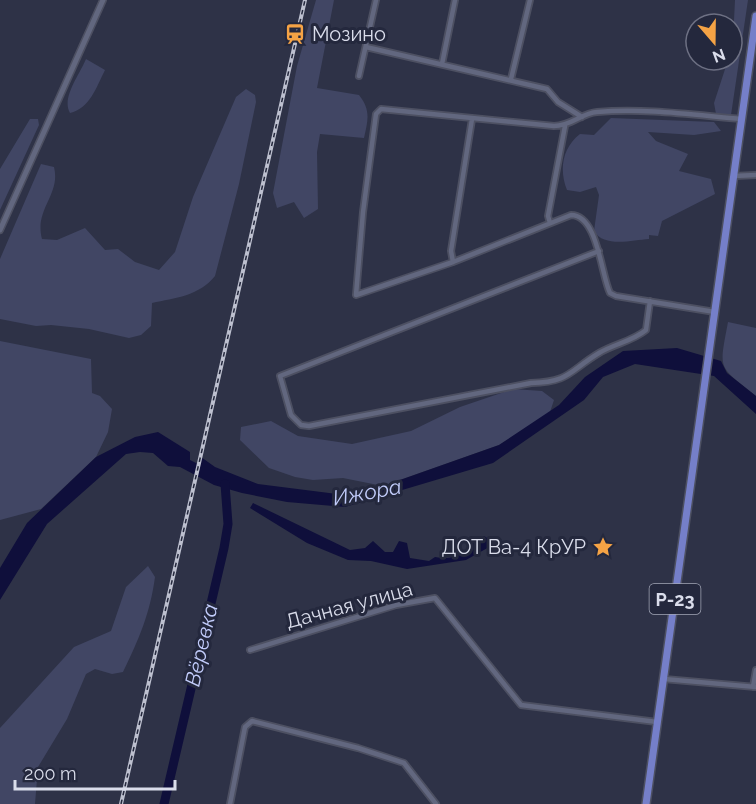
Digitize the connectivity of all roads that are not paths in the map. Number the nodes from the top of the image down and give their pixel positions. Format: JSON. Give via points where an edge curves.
{"nodes":[{"id":1,"x":103,"y":0,"type":"edge"},
{"id":2,"x":376,"y":0,"type":"edge"},
{"id":3,"x":454,"y":0,"type":"edge"},
{"id":4,"x":530,"y":0,"type":"edge"},
{"id":5,"x":756,"y":16,"type":"edge"},
{"id":6,"x":366,"y":47,"type":"junction"},
{"id":7,"x":442,"y":64,"type":"junction"},
{"id":8,"x":359,"y":76,"type":"dead end"},
{"id":9,"x":511,"y":79,"type":"junction"},
{"id":10,"x":582,"y":117,"type":"junction"},
{"id":11,"x":472,"y":119,"type":"junction"},
{"id":12,"x":742,"y":119,"type":"junction"},
{"id":13,"x":565,"y":126,"type":"junction"},
{"id":14,"x":756,"y":175,"type":"edge"},
{"id":15,"x":734,"y":176,"type":"junction"},
{"id":16,"x":550,"y":223,"type":"junction"},
{"id":17,"x":0,"y":230,"type":"edge"},
{"id":18,"x":599,"y":251,"type":"junction"},
{"id":19,"x":453,"y":262,"type":"junction"},
{"id":20,"x":650,"y":301,"type":"junction"},
{"id":21,"x":715,"y":312,"type":"junction"},
{"id":22,"x":250,"y":650,"type":"dead end"},
{"id":23,"x":756,"y":670,"type":"edge"},
{"id":24,"x":664,"y":679,"type":"junction"},
{"id":25,"x":754,"y":687,"type":"edge"},
{"id":26,"x":657,"y":722,"type":"junction"},
{"id":27,"x":230,"y":804,"type":"edge"},
{"id":28,"x":436,"y":804,"type":"edge"},
{"id":29,"x":646,"y":804,"type":"edge"}],
"edges":[{"from":1,"to":17,"type":"street"},
{"from":2,"to":6,"type":"street"},
{"from":3,"to":7,"type":"street"},
{"from":4,"to":9,"type":"street"},
{"from":5,"to":12,"type":"main road","number":"Р-23"},
{"from":6,"to":7,"type":"street"},
{"from":6,"to":8,"type":"street"},
{"from":7,"to":9,"type":"street"},
{"from":9,"to":10,"type":"street","via":[[547,89],[558,102]]},
{"from":10,"to":12,"type":"street","via":[[594,112],[624,111]]},
{"from":10,"to":13,"type":"street"},
{"from":11,"to":13,"type":"street"},
{"from":11,"to":19,"type":"street","via":[[451,251]]},
{"from":11,"to":19,"type":"street","via":[[381,109],[376,114],[357,295]]},
{"from":12,"to":15,"type":"main road","number":"Р-23"},
{"from":13,"to":16,"type":"street","via":[[548,216]]},
{"from":14,"to":15,"type":"street"},
{"from":15,"to":21,"type":"main road","number":"Р-23"},
{"from":16,"to":18,"type":"street","via":[[578,215],[584,219]]},
{"from":16,"to":19,"type":"street"},
{"from":18,"to":20,"type":"street","via":[[610,293]]},
{"from":18,"to":20,"type":"street","via":[[280,376],[291,415],[301,425],[309,426],[531,383],[556,382],[598,353],[646,330]]},
{"from":20,"to":21,"type":"street"},
{"from":21,"to":24,"type":"main road","number":"Р-23"},
{"from":22,"to":26,"type":"street","name":"Дачная улица","via":[[396,605],[435,598],[521,705]]},
{"from":23,"to":25,"type":"street"},
{"from":24,"to":25,"type":"street"},
{"from":24,"to":26,"type":"main road","number":"Р-23"},
{"from":26,"to":29,"type":"main road","number":"Р-23"},
{"from":27,"to":28,"type":"street","via":[[245,727],[252,721],[404,763]]}]}
